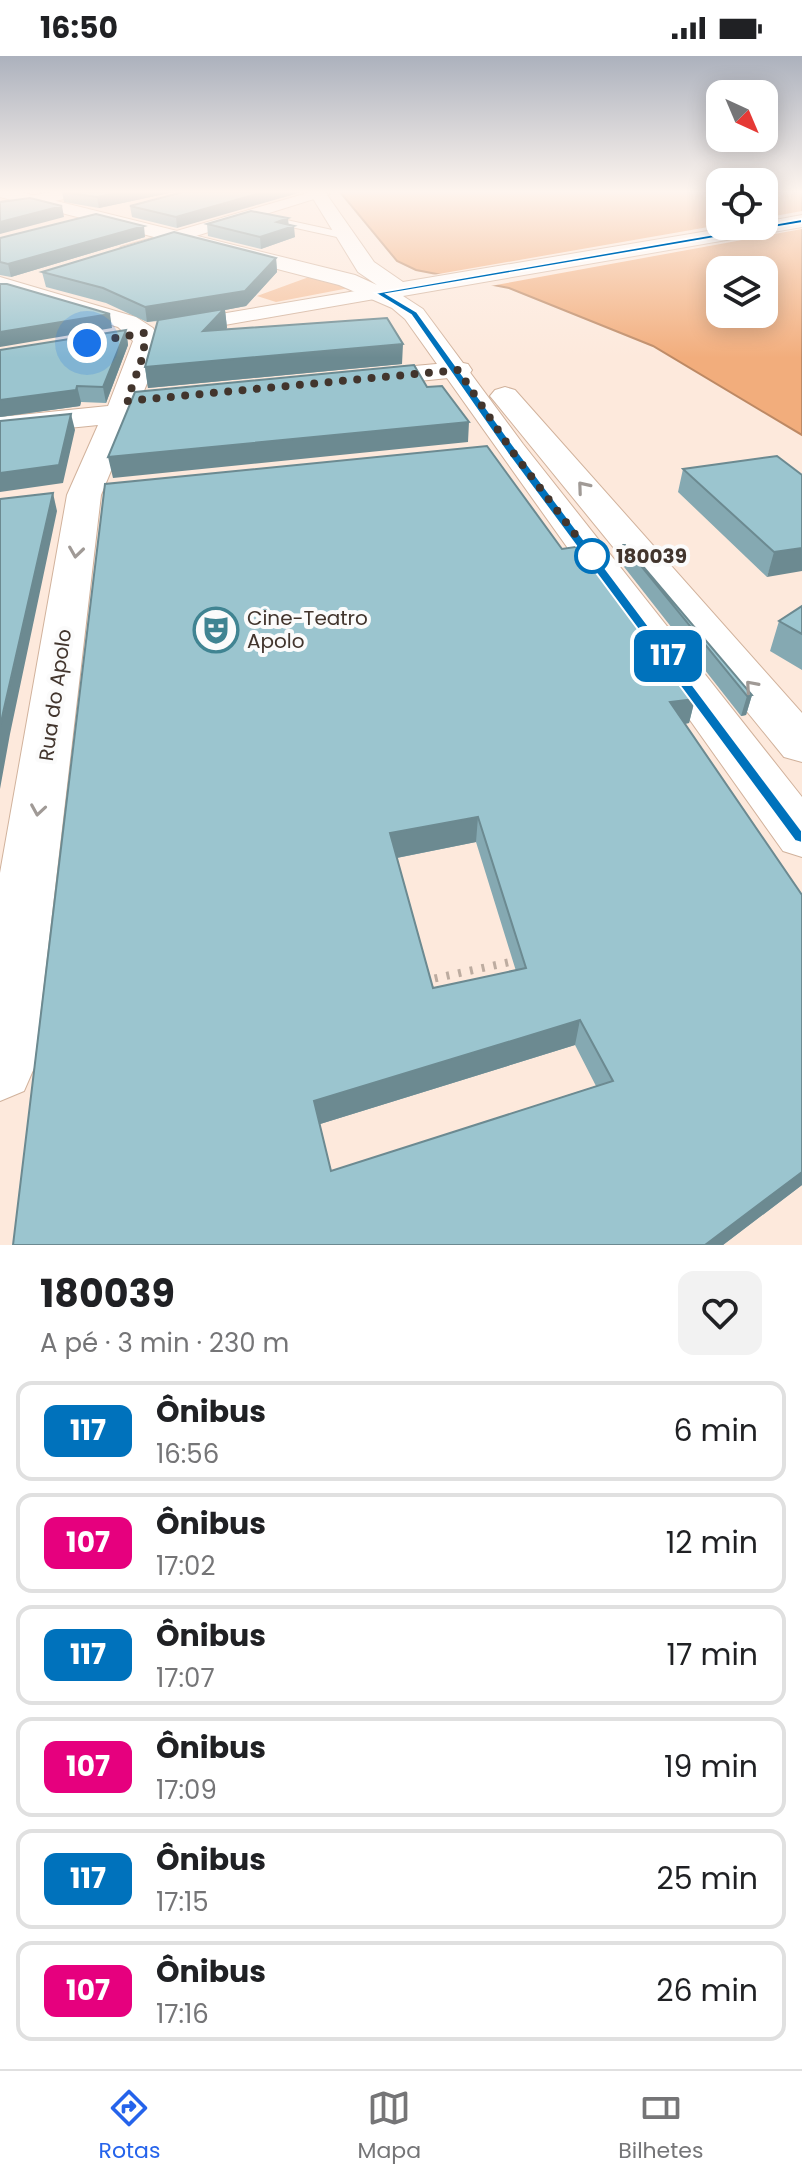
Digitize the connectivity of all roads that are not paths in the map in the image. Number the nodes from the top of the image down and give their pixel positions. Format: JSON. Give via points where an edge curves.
{"nodes":[{"id":1,"x":137,"y":247,"type":"edge"},
{"id":2,"x":224,"y":247,"type":"edge"},
{"id":3,"x":354,"y":247,"type":"edge"},
{"id":4,"x":645,"y":247,"type":"edge"},
{"id":5,"x":101,"y":259,"type":"edge"},
{"id":6,"x":40,"y":278,"type":"edge"},
{"id":7,"x":3,"y":287,"type":"edge"},
{"id":8,"x":389,"y":291,"type":"junction"},
{"id":9,"x":144,"y":333,"type":"junction"},
{"id":10,"x":116,"y":338,"type":"edge"},
{"id":11,"x":458,"y":370,"type":"junction"},
{"id":12,"x":331,"y":382,"type":"edge"},
{"id":13,"x":135,"y":404,"type":"junction"},
{"id":14,"x":0,"y":426,"type":"edge"},
{"id":15,"x":802,"y":745,"type":"edge"},
{"id":16,"x":802,"y":836,"type":"edge"},
{"id":17,"x":0,"y":1068,"type":"edge"}],
"edges":[{"from":1,"to":5,"type":"main road"},
{"from":2,"to":8,"type":"main road"},
{"from":3,"to":8,"type":"main road"},
{"from":4,"to":8,"type":"main road"},
{"from":6,"to":7,"type":"main road"},
{"from":7,"to":9,"type":"main road","via":[[127,322]]},
{"from":8,"to":9,"type":"street"},
{"from":8,"to":11,"type":"main road"},
{"from":15,"to":8,"type":"main road","one_way":true,"via":[[434,312]]},
{"from":9,"to":10,"type":"street"},
{"from":9,"to":13,"type":"main road","name":"Rua do Apolo"},
{"from":11,"to":12,"type":"main road"},
{"from":11,"to":16,"type":"main road","via":[[497,453]]},
{"from":13,"to":14,"type":"main road"},
{"from":13,"to":17,"type":"main road","name":"Rua do Apolo","one_way":true,"via":[[98,454],[85,494]]}]}
